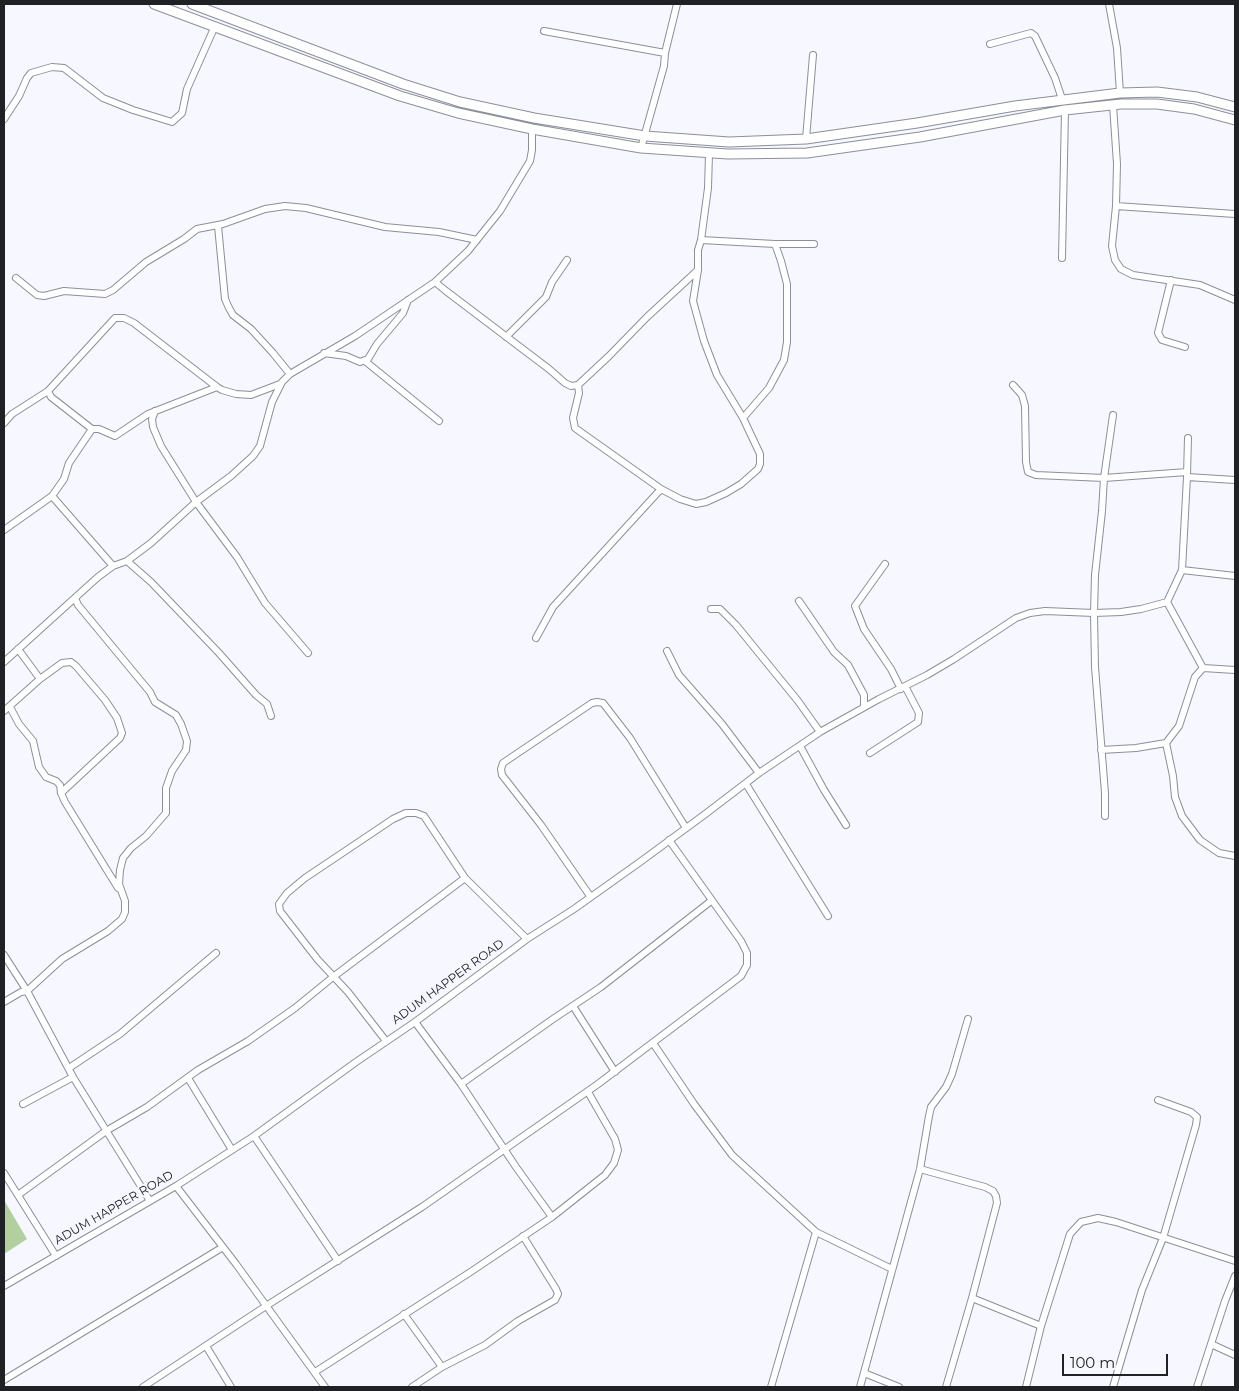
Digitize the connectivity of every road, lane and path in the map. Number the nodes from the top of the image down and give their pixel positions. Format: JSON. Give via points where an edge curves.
{"nodes":[{"id":1,"x":154,"y":4,"type":"edge"},
{"id":2,"x":192,"y":4,"type":"edge"},
{"id":3,"x":678,"y":4,"type":"edge"},
{"id":4,"x":1109,"y":4,"type":"edge"},
{"id":5,"x":215,"y":26,"type":"junction"},
{"id":6,"x":544,"y":31,"type":"dead end"},
{"id":7,"x":990,"y":44,"type":"dead end"},
{"id":8,"x":664,"y":53,"type":"junction"},
{"id":9,"x":813,"y":55,"type":"dead end"},
{"id":10,"x":1120,"y":93,"type":"junction"},
{"id":11,"x":1062,"y":99,"type":"junction"},
{"id":12,"x":1113,"y":105,"type":"junction"},
{"id":13,"x":1235,"y":107,"type":"edge"},
{"id":14,"x":1065,"y":110,"type":"junction"},
{"id":15,"x":4,"y":119,"type":"edge"},
{"id":16,"x":1235,"y":120,"type":"edge"},
{"id":17,"x":917,"y":123,"type":"junction"},
{"id":18,"x":532,"y":129,"type":"junction"},
{"id":19,"x":644,"y":136,"type":"junction"},
{"id":20,"x":920,"y":137,"type":"junction"},
{"id":21,"x":806,"y":139,"type":"junction"},
{"id":22,"x":641,"y":148,"type":"junction"},
{"id":23,"x":709,"y":154,"type":"junction"},
{"id":24,"x":1116,"y":206,"type":"junction"},
{"id":25,"x":1235,"y":214,"type":"edge"},
{"id":26,"x":218,"y":226,"type":"junction"},
{"id":27,"x":477,"y":240,"type":"junction"},
{"id":28,"x":701,"y":240,"type":"junction"},
{"id":29,"x":774,"y":244,"type":"junction"},
{"id":30,"x":814,"y":244,"type":"dead end"},
{"id":31,"x":1062,"y":258,"type":"dead end"},
{"id":32,"x":567,"y":260,"type":"dead end"},
{"id":33,"x":698,"y":270,"type":"junction"},
{"id":34,"x":16,"y":278,"type":"dead end"},
{"id":35,"x":1171,"y":280,"type":"junction"},
{"id":36,"x":435,"y":282,"type":"junction"},
{"id":37,"x":409,"y":299,"type":"junction"},
{"id":38,"x":1235,"y":300,"type":"edge"},
{"id":39,"x":506,"y":337,"type":"junction"},
{"id":40,"x":1185,"y":347,"type":"dead end"},
{"id":41,"x":324,"y":353,"type":"junction"},
{"id":42,"x":365,"y":361,"type":"junction"},
{"id":43,"x":290,"y":374,"type":"junction"},
{"id":44,"x":282,"y":382,"type":"junction"},
{"id":45,"x":578,"y":385,"type":"junction"},
{"id":46,"x":1013,"y":385,"type":"dead end"},
{"id":47,"x":217,"y":387,"type":"junction"},
{"id":48,"x":48,"y":391,"type":"junction"},
{"id":49,"x":154,"y":411,"type":"junction"},
{"id":50,"x":1113,"y":415,"type":"dead end"},
{"id":51,"x":743,"y":418,"type":"junction"},
{"id":52,"x":439,"y":421,"type":"dead end"},
{"id":53,"x":4,"y":422,"type":"edge"},
{"id":54,"x":92,"y":429,"type":"junction"},
{"id":55,"x":1188,"y":438,"type":"dead end"},
{"id":56,"x":1187,"y":474,"type":"junction"},
{"id":57,"x":1104,"y":478,"type":"junction"},
{"id":58,"x":1235,"y":480,"type":"edge"},
{"id":59,"x":661,"y":489,"type":"junction"},
{"id":60,"x":52,"y":496,"type":"junction"},
{"id":61,"x":196,"y":502,"type":"junction"},
{"id":62,"x":4,"y":530,"type":"edge"},
{"id":63,"x":127,"y":561,"type":"junction"},
{"id":64,"x":884,"y":564,"type":"dead end"},
{"id":65,"x":113,"y":566,"type":"junction"},
{"id":66,"x":1182,"y":570,"type":"junction"},
{"id":67,"x":1235,"y":576,"type":"edge"},
{"id":68,"x":75,"y":598,"type":"junction"},
{"id":69,"x":799,"y":601,"type":"dead end"},
{"id":70,"x":1166,"y":602,"type":"junction"},
{"id":71,"x":711,"y":609,"type":"dead end"},
{"id":72,"x":1094,"y":613,"type":"junction"},
{"id":73,"x":536,"y":638,"type":"dead end"},
{"id":74,"x":18,"y":650,"type":"junction"},
{"id":75,"x":667,"y":651,"type":"dead end"},
{"id":76,"x":308,"y":653,"type":"dead end"},
{"id":77,"x":4,"y":662,"type":"edge"},
{"id":78,"x":1203,"y":668,"type":"junction"},
{"id":79,"x":1235,"y":670,"type":"edge"},
{"id":80,"x":40,"y":679,"type":"junction"},
{"id":81,"x":903,"y":688,"type":"junction"},
{"id":82,"x":10,"y":707,"type":"junction"},
{"id":83,"x":864,"y":707,"type":"junction"},
{"id":84,"x":4,"y":712,"type":"edge"},
{"id":85,"x":272,"y":716,"type":"dead end"},
{"id":86,"x":820,"y":732,"type":"junction"},
{"id":87,"x":1166,"y":743,"type":"junction"},
{"id":88,"x":800,"y":746,"type":"junction"},
{"id":89,"x":1101,"y":750,"type":"junction"},
{"id":90,"x":870,"y":753,"type":"dead end"},
{"id":91,"x":759,"y":773,"type":"junction"},
{"id":92,"x":746,"y":784,"type":"junction"},
{"id":93,"x":61,"y":793,"type":"junction"},
{"id":94,"x":1105,"y":816,"type":"dead end"},
{"id":95,"x":846,"y":825,"type":"dead end"},
{"id":96,"x":686,"y":828,"type":"junction"},
{"id":97,"x":668,"y":840,"type":"junction"},
{"id":98,"x":1235,"y":856,"type":"edge"},
{"id":99,"x":465,"y":878,"type":"junction"},
{"id":100,"x":121,"y":892,"type":"junction"},
{"id":101,"x":590,"y":896,"type":"junction"},
{"id":102,"x":711,"y":901,"type":"junction"},
{"id":103,"x":828,"y":916,"type":"dead end"},
{"id":104,"x":527,"y":939,"type":"junction"},
{"id":105,"x":216,"y":953,"type":"dead end"},
{"id":106,"x":4,"y":955,"type":"edge"},
{"id":107,"x":333,"y":977,"type":"junction"},
{"id":108,"x":27,"y":991,"type":"junction"},
{"id":109,"x":4,"y":1002,"type":"edge"},
{"id":110,"x":573,"y":1006,"type":"junction"},
{"id":111,"x":968,"y":1019,"type":"dead end"},
{"id":112,"x":416,"y":1022,"type":"junction"},
{"id":113,"x":386,"y":1041,"type":"junction"},
{"id":114,"x":653,"y":1043,"type":"junction"},
{"id":115,"x":70,"y":1068,"type":"junction"},
{"id":116,"x":615,"y":1072,"type":"junction"},
{"id":117,"x":73,"y":1077,"type":"junction"},
{"id":118,"x":188,"y":1078,"type":"junction"},
{"id":119,"x":461,"y":1084,"type":"junction"},
{"id":120,"x":588,"y":1092,"type":"junction"},
{"id":121,"x":1158,"y":1100,"type":"dead end"},
{"id":122,"x":23,"y":1104,"type":"dead end"},
{"id":123,"x":106,"y":1132,"type":"junction"},
{"id":124,"x":254,"y":1136,"type":"junction"},
{"id":125,"x":232,"y":1150,"type":"junction"},
{"id":126,"x":505,"y":1150,"type":"junction"},
{"id":127,"x":920,"y":1169,"type":"junction"},
{"id":128,"x":4,"y":1173,"type":"edge"},
{"id":129,"x":176,"y":1186,"type":"junction"},
{"id":130,"x":18,"y":1196,"type":"junction"},
{"id":131,"x":150,"y":1201,"type":"junction"},
{"id":132,"x":552,"y":1217,"type":"junction"},
{"id":133,"x":816,"y":1232,"type":"junction"},
{"id":134,"x":524,"y":1236,"type":"junction"},
{"id":135,"x":1162,"y":1238,"type":"junction"},
{"id":136,"x":223,"y":1247,"type":"junction"},
{"id":137,"x":56,"y":1256,"type":"junction"},
{"id":138,"x":338,"y":1261,"type":"junction"},
{"id":139,"x":1235,"y":1261,"type":"edge"},
{"id":140,"x":892,"y":1269,"type":"junction"},
{"id":141,"x":1235,"y":1276,"type":"edge"},
{"id":142,"x":4,"y":1286,"type":"edge"},
{"id":143,"x":972,"y":1298,"type":"junction"},
{"id":144,"x":266,"y":1306,"type":"junction"},
{"id":145,"x":404,"y":1314,"type":"junction"},
{"id":146,"x":1041,"y":1326,"type":"junction"},
{"id":147,"x":1211,"y":1344,"type":"junction"},
{"id":148,"x":206,"y":1346,"type":"junction"},
{"id":149,"x":1235,"y":1355,"type":"edge"},
{"id":150,"x":442,"y":1367,"type":"junction"},
{"id":151,"x":315,"y":1372,"type":"junction"},
{"id":152,"x":864,"y":1373,"type":"junction"},
{"id":153,"x":4,"y":1380,"type":"edge"},
{"id":154,"x":143,"y":1387,"type":"edge"},
{"id":155,"x":231,"y":1387,"type":"edge"},
{"id":156,"x":325,"y":1387,"type":"edge"},
{"id":157,"x":412,"y":1387,"type":"edge"},
{"id":158,"x":771,"y":1387,"type":"edge"},
{"id":159,"x":860,"y":1387,"type":"edge"},
{"id":160,"x":899,"y":1387,"type":"edge"},
{"id":161,"x":946,"y":1387,"type":"edge"},
{"id":162,"x":1026,"y":1387,"type":"edge"},
{"id":163,"x":1113,"y":1387,"type":"edge"},
{"id":164,"x":1197,"y":1387,"type":"edge"}],
"edges":[{"from":1,"to":5,"type":"street"},
{"from":2,"to":19,"type":"street","via":[[403,84],[460,102]]},
{"from":3,"to":8,"type":"street"},
{"from":4,"to":10,"type":"street"},
{"from":5,"to":15,"type":"street","via":[[187,89],[182,114],[172,122],[103,98],[64,68],[52,67],[31,73]]},
{"from":5,"to":18,"type":"street","via":[[400,96]]},
{"from":6,"to":8,"type":"street"},
{"from":7,"to":11,"type":"street","via":[[1031,33],[1036,36]]},
{"from":8,"to":19,"type":"street","via":[[664,66]]},
{"from":9,"to":21,"type":"street"},
{"from":10,"to":11,"type":"street"},
{"from":10,"to":13,"type":"street","via":[[1165,93]]},
{"from":11,"to":17,"type":"street"},
{"from":12,"to":14,"type":"street"},
{"from":12,"to":16,"type":"street","via":[[1166,105]]},
{"from":12,"to":24,"type":"street"},
{"from":14,"to":20,"type":"street"},
{"from":14,"to":31,"type":"street"},
{"from":17,"to":20,"type":"street"},
{"from":17,"to":21,"type":"street"},
{"from":18,"to":22,"type":"street"},
{"from":18,"to":27,"type":"street","via":[[530,161],[500,211]]},
{"from":19,"to":21,"type":"street","via":[[729,142]]},
{"from":19,"to":22,"type":"street"},
{"from":20,"to":23,"type":"street","via":[[808,153]]},
{"from":22,"to":23,"type":"street"},
{"from":23,"to":28,"type":"street"},
{"from":24,"to":25,"type":"street"},
{"from":24,"to":35,"type":"street","via":[[1112,246],[1121,269],[1133,275]]},
{"from":26,"to":27,"type":"street","via":[[265,209],[285,206]]},
{"from":26,"to":34,"type":"street","via":[[192,232],[105,294],[64,291],[37,295]]},
{"from":26,"to":43,"type":"street","via":[[225,299],[229,308]]},
{"from":27,"to":36,"type":"street"},
{"from":28,"to":29,"type":"street"},
{"from":28,"to":33,"type":"street"},
{"from":29,"to":30,"type":"street"},
{"from":29,"to":51,"type":"street","via":[[787,284],[784,360],[768,388]]},
{"from":32,"to":39,"type":"street","via":[[546,297]]},
{"from":33,"to":45,"type":"street"},
{"from":33,"to":51,"type":"street","via":[[694,301],[704,341],[717,375]]},
{"from":35,"to":38,"type":"street","via":[[1200,285]]},
{"from":35,"to":40,"type":"street","via":[[1158,333],[1162,340]]},
{"from":36,"to":37,"type":"street"},
{"from":36,"to":39,"type":"street"},
{"from":37,"to":41,"type":"street"},
{"from":37,"to":42,"type":"street","via":[[403,313]]},
{"from":39,"to":45,"type":"street","via":[[565,383]]},
{"from":41,"to":42,"type":"street"},
{"from":41,"to":43,"type":"street"},
{"from":42,"to":52,"type":"street"},
{"from":43,"to":44,"type":"street"},
{"from":44,"to":47,"type":"street","via":[[251,395]]},
{"from":44,"to":61,"type":"street","via":[[272,402],[260,446],[253,456]]},
{"from":45,"to":59,"type":"street","via":[[573,418],[575,428]]},
{"from":46,"to":57,"type":"street","via":[[1022,395],[1025,406],[1028,472],[1036,476]]},
{"from":47,"to":48,"type":"street","via":[[134,323],[119,317]]},
{"from":47,"to":49,"type":"street"},
{"from":48,"to":53,"type":"street"},
{"from":48,"to":54,"type":"street","via":[[51,397]]},
{"from":49,"to":54,"type":"street","via":[[115,436]]},
{"from":49,"to":61,"type":"street","via":[[153,427],[161,446]]},
{"from":50,"to":57,"type":"street"},
{"from":51,"to":59,"type":"street","via":[[760,454],[760,464],[741,484],[696,504]]},
{"from":54,"to":60,"type":"street"},
{"from":55,"to":56,"type":"street"},
{"from":56,"to":57,"type":"street"},
{"from":56,"to":58,"type":"street"},
{"from":56,"to":66,"type":"street"},
{"from":57,"to":72,"type":"street"},
{"from":59,"to":73,"type":"street","via":[[553,607]]},
{"from":60,"to":62,"type":"street"},
{"from":60,"to":65,"type":"street"},
{"from":61,"to":63,"type":"street"},
{"from":61,"to":76,"type":"street","via":[[237,557],[264,603]]},
{"from":63,"to":65,"type":"street"},
{"from":63,"to":85,"type":"street","via":[[267,704]]},
{"from":64,"to":81,"type":"street","via":[[855,606],[864,629]]},
{"from":65,"to":68,"type":"street"},
{"from":66,"to":67,"type":"street"},
{"from":66,"to":70,"type":"street"},
{"from":68,"to":74,"type":"street"},
{"from":68,"to":100,"type":"street","via":[[155,702],[176,716],[187,741],[186,750],[172,771],[166,788],[166,813],[123,858]]},
{"from":69,"to":83,"type":"street","via":[[834,652],[848,665],[864,695]]},
{"from":70,"to":72,"type":"street","name":"ADUM HAPPER ROAD","via":[[1141,609]]},
{"from":70,"to":78,"type":"street"},
{"from":71,"to":86,"type":"street","via":[[720,609],[736,625]]},
{"from":72,"to":81,"type":"street","name":"ADUM HAPPER ROAD","via":[[1045,611],[1016,618]]},
{"from":72,"to":89,"type":"street"},
{"from":74,"to":77,"type":"street"},
{"from":74,"to":80,"type":"street"},
{"from":75,"to":91,"type":"street","via":[[679,675],[716,716]]},
{"from":78,"to":79,"type":"street"},
{"from":78,"to":87,"type":"street","via":[[1195,677],[1178,726]]},
{"from":80,"to":82,"type":"street"},
{"from":80,"to":93,"type":"street","via":[[62,663],[71,662],[105,700],[122,733]]},
{"from":81,"to":83,"type":"street","name":"ADUM HAPPER ROAD"},
{"from":81,"to":90,"type":"street","via":[[919,713],[918,722]]},
{"from":82,"to":84,"type":"street"},
{"from":82,"to":93,"type":"street","via":[[33,741],[39,767],[46,777],[60,785]]},
{"from":83,"to":86,"type":"street","name":"ADUM HAPPER ROAD"},
{"from":86,"to":88,"type":"street","name":"ADUM HAPPER ROAD"},
{"from":87,"to":89,"type":"street"},
{"from":87,"to":98,"type":"street","via":[[1174,797],[1182,816],[1200,840],[1219,853]]},
{"from":88,"to":91,"type":"street","name":"ADUM HAPPER ROAD"},
{"from":88,"to":95,"type":"street"},
{"from":89,"to":94,"type":"street"},
{"from":91,"to":92,"type":"street","name":"ADUM HAPPER ROAD"},
{"from":92,"to":96,"type":"street","name":"ADUM HAPPER ROAD"},
{"from":92,"to":103,"type":"street"},
{"from":93,"to":100,"type":"street"},
{"from":96,"to":97,"type":"street","name":"ADUM HAPPER ROAD"},
{"from":96,"to":101,"type":"street","via":[[636,745],[603,703],[592,703],[504,763],[502,775]]},
{"from":97,"to":101,"type":"street","name":"ADUM HAPPER ROAD"},
{"from":97,"to":102,"type":"street"},
{"from":99,"to":104,"type":"street"},
{"from":99,"to":107,"type":"street"},
{"from":99,"to":107,"type":"street","via":[[424,816],[416,813],[406,813],[366,836],[304,878],[279,904],[280,911]]},
{"from":100,"to":108,"type":"street","via":[[125,907],[122,919],[62,959]]},
{"from":101,"to":104,"type":"street","name":"ADUM HAPPER ROAD"},
{"from":102,"to":110,"type":"street"},
{"from":102,"to":114,"type":"street","via":[[747,953],[747,966],[735,981]]},
{"from":104,"to":112,"type":"street","name":"ADUM HAPPER ROAD"},
{"from":105,"to":115,"type":"street","via":[[120,1034]]},
{"from":106,"to":108,"type":"street"},
{"from":107,"to":113,"type":"street"},
{"from":107,"to":118,"type":"street","via":[[258,1034]]},
{"from":108,"to":109,"type":"street"},
{"from":108,"to":115,"type":"street"},
{"from":110,"to":116,"type":"street"},
{"from":110,"to":119,"type":"street"},
{"from":111,"to":127,"type":"street","via":[[952,1074],[931,1107]]},
{"from":112,"to":113,"type":"street","name":"ADUM HAPPER ROAD"},
{"from":112,"to":119,"type":"street"},
{"from":113,"to":124,"type":"street","name":"ADUM HAPPER ROAD"},
{"from":114,"to":116,"type":"street"},
{"from":114,"to":133,"type":"street","via":[[732,1155]]},
{"from":115,"to":117,"type":"street"},
{"from":116,"to":120,"type":"street"},
{"from":117,"to":122,"type":"street"},
{"from":117,"to":123,"type":"street"},
{"from":118,"to":123,"type":"street"},
{"from":118,"to":125,"type":"street"},
{"from":119,"to":126,"type":"street"},
{"from":120,"to":126,"type":"street"},
{"from":120,"to":132,"type":"street","via":[[618,1150],[605,1175]]},
{"from":121,"to":135,"type":"street","via":[[1197,1117]]},
{"from":123,"to":130,"type":"street"},
{"from":123,"to":131,"type":"street"},
{"from":124,"to":125,"type":"street","name":"ADUM HAPPER ROAD"},
{"from":124,"to":138,"type":"street"},
{"from":125,"to":129,"type":"street","name":"ADUM HAPPER ROAD"},
{"from":126,"to":132,"type":"street"},
{"from":126,"to":138,"type":"street"},
{"from":127,"to":140,"type":"street"},
{"from":127,"to":143,"type":"street","via":[[985,1187],[993,1190],[996,1196],[997,1203]]},
{"from":128,"to":130,"type":"street"},
{"from":129,"to":131,"type":"street","name":"ADUM HAPPER ROAD"},
{"from":129,"to":136,"type":"street"},
{"from":130,"to":137,"type":"street"},
{"from":131,"to":137,"type":"street","name":"ADUM HAPPER ROAD"},
{"from":132,"to":134,"type":"street"},
{"from":133,"to":140,"type":"street"},
{"from":133,"to":158,"type":"street"},
{"from":134,"to":145,"type":"street"},
{"from":134,"to":150,"type":"street","via":[[556,1289],[555,1300],[485,1345]]},
{"from":135,"to":139,"type":"street"},
{"from":135,"to":146,"type":"street","via":[[1098,1218],[1081,1222],[1070,1234]]},
{"from":135,"to":163,"type":"street","via":[[1142,1290]]},
{"from":136,"to":144,"type":"street"},
{"from":136,"to":153,"type":"street"},
{"from":137,"to":142,"type":"street","name":"ADUM HAPPER ROAD"},
{"from":138,"to":144,"type":"street"},
{"from":140,"to":152,"type":"street"},
{"from":141,"to":147,"type":"street"},
{"from":143,"to":146,"type":"street"},
{"from":143,"to":161,"type":"street"},
{"from":144,"to":148,"type":"street"},
{"from":144,"to":151,"type":"street"},
{"from":145,"to":150,"type":"street"},
{"from":145,"to":151,"type":"street"},
{"from":146,"to":162,"type":"street"},
{"from":147,"to":149,"type":"street"},
{"from":147,"to":164,"type":"street"},
{"from":148,"to":154,"type":"street"},
{"from":148,"to":155,"type":"street"},
{"from":150,"to":157,"type":"street"},
{"from":151,"to":156,"type":"street"},
{"from":152,"to":159,"type":"street"},
{"from":152,"to":160,"type":"street"}]}
